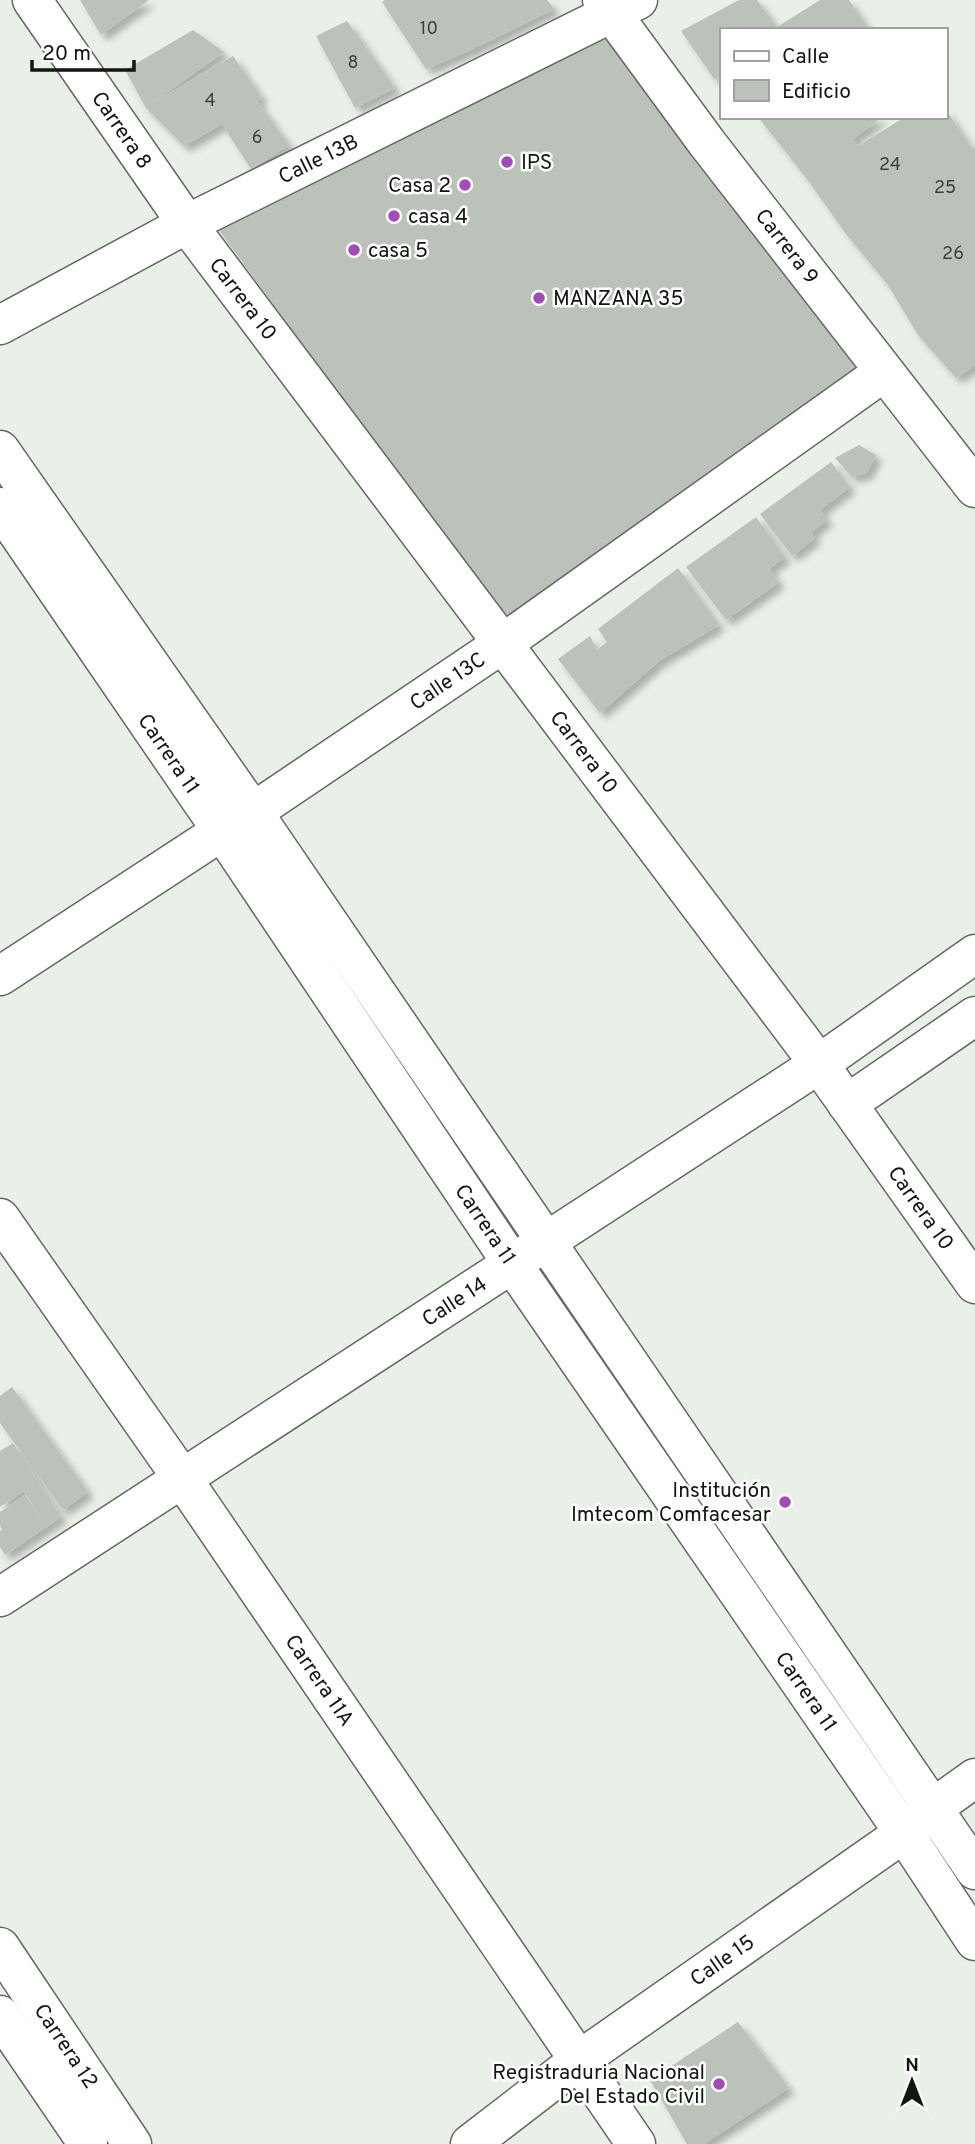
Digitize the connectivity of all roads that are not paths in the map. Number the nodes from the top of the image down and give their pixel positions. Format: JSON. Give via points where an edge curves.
{"nodes":[{"id":1,"x":32,"y":0,"type":"edge"},
{"id":2,"x":618,"y":4,"type":"edge"},
{"id":3,"x":187,"y":223,"type":"junction"},
{"id":4,"x":0,"y":325,"type":"edge"},
{"id":5,"x":884,"y":372,"type":"junction"},
{"id":6,"x":0,"y":450,"type":"edge"},
{"id":7,"x":975,"y":488,"type":"edge"},
{"id":8,"x":0,"y":507,"type":"edge"},
{"id":9,"x":502,"y":644,"type":"junction"},
{"id":10,"x":238,"y":822,"type":"junction"},
{"id":11,"x":975,"y":954,"type":"edge"},
{"id":12,"x":0,"y":976,"type":"edge"},
{"id":13,"x":975,"y":1016,"type":"edge"},
{"id":14,"x":818,"y":1064,"type":"junction"},
{"id":15,"x":847,"y":1104,"type":"junction"},
{"id":16,"x":0,"y":1217,"type":"edge"},
{"id":17,"x":548,"y":1241,"type":"junction"},
{"id":18,"x":513,"y":1265,"type":"junction"},
{"id":19,"x":975,"y":1284,"type":"edge"},
{"id":20,"x":182,"y":1478,"type":"junction"},
{"id":21,"x":783,"y":1586,"type":"junction"},
{"id":22,"x":0,"y":1597,"type":"edge"},
{"id":23,"x":750,"y":1608,"type":"junction"},
{"id":24,"x":975,"y":1778,"type":"edge"},
{"id":25,"x":933,"y":1808,"type":"junction"},
{"id":26,"x":904,"y":1833,"type":"junction"},
{"id":27,"x":975,"y":1870,"type":"edge"},
{"id":28,"x":975,"y":1941,"type":"edge"},
{"id":29,"x":0,"y":1947,"type":"edge"},
{"id":30,"x":0,"y":2015,"type":"edge"},
{"id":31,"x":578,"y":2060,"type":"junction"},
{"id":32,"x":88,"y":2144,"type":"edge"},
{"id":33,"x":132,"y":2144,"type":"edge"},
{"id":34,"x":470,"y":2144,"type":"edge"},
{"id":35,"x":636,"y":2144,"type":"edge"}],
"edges":[{"from":1,"to":3,"type":"street","name":"Carrera 8"},
{"from":2,"to":3,"type":"street","name":"Calle 13B"},
{"from":2,"to":5,"type":"street","name":"Carrera 9","via":[[707,143]]},
{"from":3,"to":4,"type":"street","name":"Calle 13B"},
{"from":3,"to":9,"type":"street","name":"Carrera 10"},
{"from":5,"to":7,"type":"street","name":"Carrera 9"},
{"from":5,"to":9,"type":"street","name":"Calle 13C"},
{"from":6,"to":10,"type":"street","name":"Carrera 11"},
{"from":8,"to":10,"type":"street","name":"Carrera 11"},
{"from":9,"to":10,"type":"street","name":"Calle 13C"},
{"from":9,"to":14,"type":"street","name":"Carrera 10"},
{"from":10,"to":12,"type":"street","name":"Calle 13C"},
{"from":10,"to":17,"type":"street","name":"Carrera 11"},
{"from":10,"to":18,"type":"street","name":"Carrera 11"},
{"from":11,"to":14,"type":"street","name":"Calle 14"},
{"from":13,"to":15,"type":"street"},
{"from":14,"to":15,"type":"street","name":"Carrera 10"},
{"from":14,"to":17,"type":"street","name":"Calle 14"},
{"from":15,"to":19,"type":"street","name":"Carrera 10"},
{"from":16,"to":20,"type":"street","name":"Carrera 11A"},
{"from":17,"to":18,"type":"street","name":"Calle 14"},
{"from":17,"to":21,"type":"street","name":"Carrera 11"},
{"from":18,"to":20,"type":"street","name":"Calle 14"},
{"from":18,"to":23,"type":"street","name":"Carrera 11"},
{"from":20,"to":22,"type":"street","name":"Calle 14"},
{"from":20,"to":31,"type":"street","name":"Carrera 11A"},
{"from":21,"to":23,"type":"street"},
{"from":21,"to":25,"type":"street","name":"Carrera 11"},
{"from":23,"to":26,"type":"street","name":"Carrera 11"},
{"from":24,"to":25,"type":"street","name":"Calle 15"},
{"from":25,"to":26,"type":"street","name":"Calle 15"},
{"from":25,"to":27,"type":"street","name":"Carrera 11"},
{"from":26,"to":28,"type":"street","name":"Carrera 11"},
{"from":26,"to":31,"type":"street","name":"Calle 15"},
{"from":29,"to":33,"type":"street","name":"Carrera 12"},
{"from":30,"to":32,"type":"street","name":"Carrera 12"},
{"from":31,"to":34,"type":"street","name":"Calle 15"},
{"from":31,"to":35,"type":"street","name":"Carrera 11A"}]}
